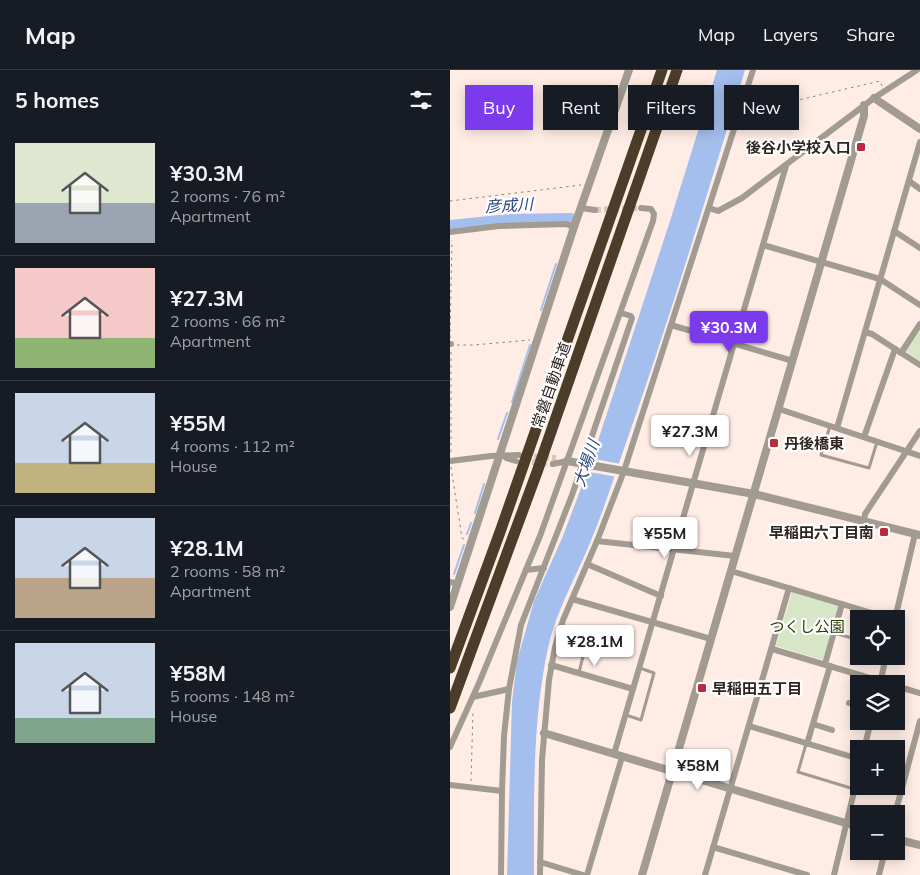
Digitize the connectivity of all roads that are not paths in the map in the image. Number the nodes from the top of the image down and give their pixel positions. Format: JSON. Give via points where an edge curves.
{"nodes":[{"id":1,"x":629,"y":70,"type":"edge"},
{"id":2,"x":662,"y":70,"type":"edge"},
{"id":3,"x":677,"y":70,"type":"edge"},
{"id":4,"x":753,"y":70,"type":"edge"},
{"id":5,"x":916,"y":70,"type":"edge"},
{"id":6,"x":748,"y":85,"type":"edge"},
{"id":7,"x":874,"y":98,"type":"junction"},
{"id":8,"x":864,"y":105,"type":"junction"},
{"id":9,"x":920,"y":129,"type":"edge"},
{"id":10,"x":734,"y":130,"type":"edge"},
{"id":11,"x":920,"y":142,"type":"edge"},
{"id":12,"x":786,"y":166,"type":"junction"},
{"id":13,"x":909,"y":181,"type":"junction"},
{"id":14,"x":920,"y":189,"type":"edge"},
{"id":15,"x":581,"y":208,"type":"junction"},
{"id":16,"x":641,"y":208,"type":"dead end"},
{"id":17,"x":709,"y":208,"type":"junction"},
{"id":18,"x":595,"y":210,"type":"tunnel mouth"},
{"id":19,"x":574,"y":227,"type":"junction"},
{"id":20,"x":894,"y":231,"type":"junction"},
{"id":21,"x":451,"y":232,"type":"edge"},
{"id":22,"x":763,"y":245,"type":"junction"},
{"id":23,"x":920,"y":248,"type":"edge"},
{"id":24,"x":821,"y":262,"type":"junction"},
{"id":25,"x":880,"y":279,"type":"junction"},
{"id":26,"x":920,"y":305,"type":"edge"},
{"id":27,"x":621,"y":313,"type":"junction"},
{"id":28,"x":920,"y":324,"type":"edge"},
{"id":29,"x":671,"y":325,"type":"junction"},
{"id":30,"x":865,"y":332,"type":"junction"},
{"id":31,"x":734,"y":344,"type":"junction"},
{"id":32,"x":898,"y":351,"type":"junction"},
{"id":33,"x":792,"y":361,"type":"junction"},
{"id":34,"x":920,"y":365,"type":"edge"},
{"id":35,"x":779,"y":409,"type":"junction"},
{"id":36,"x":833,"y":427,"type":"junction"},
{"id":37,"x":919,"y":433,"type":"edge"},
{"id":38,"x":864,"y":437,"type":"junction"},
{"id":39,"x":877,"y":442,"type":"junction"},
{"id":40,"x":906,"y":451,"type":"junction"},
{"id":41,"x":500,"y":456,"type":"junction"},
{"id":42,"x":920,"y":456,"type":"edge"},
{"id":43,"x":518,"y":458,"type":"tunnel mouth"},
{"id":44,"x":450,"y":461,"type":"edge"},
{"id":45,"x":554,"y":461,"type":"tunnel mouth"},
{"id":46,"x":566,"y":461,"type":"junction"},
{"id":47,"x":585,"y":464,"type":"junction"},
{"id":48,"x":622,"y":471,"type":"junction"},
{"id":49,"x":693,"y":484,"type":"junction"},
{"id":50,"x":754,"y":494,"type":"junction"},
{"id":51,"x":864,"y":521,"type":"junction"},
{"id":52,"x":918,"y":534,"type":"edge"},
{"id":53,"x":597,"y":541,"type":"junction"},
{"id":54,"x":674,"y":549,"type":"junction"},
{"id":55,"x":736,"y":556,"type":"junction"},
{"id":56,"x":587,"y":564,"type":"junction"},
{"id":57,"x":544,"y":568,"type":"junction"},
{"id":58,"x":526,"y":570,"type":"junction"},
{"id":59,"x":731,"y":571,"type":"junction"},
{"id":60,"x":454,"y":583,"type":"edge"},
{"id":61,"x":789,"y":588,"type":"junction"},
{"id":62,"x":660,"y":596,"type":"junction"},
{"id":63,"x":572,"y":599,"type":"junction"},
{"id":64,"x":842,"y":604,"type":"junction"},
{"id":65,"x":450,"y":607,"type":"edge"},
{"id":66,"x":863,"y":610,"type":"edge"},
{"id":67,"x":897,"y":610,"type":"edge"},
{"id":68,"x":653,"y":622,"type":"junction"},
{"id":69,"x":834,"y":633,"type":"junction"},
{"id":70,"x":850,"y":637,"type":"edge"},
{"id":71,"x":711,"y":639,"type":"junction"},
{"id":72,"x":585,"y":649,"type":"dead end"},
{"id":73,"x":772,"y":649,"type":"junction"},
{"id":74,"x":827,"y":665,"type":"junction"},
{"id":75,"x":551,"y":666,"type":"junction"},
{"id":76,"x":450,"y":668,"type":"edge"},
{"id":77,"x":639,"y":668,"type":"junction"},
{"id":78,"x":579,"y":673,"type":"junction"},
{"id":79,"x":858,"y":675,"type":"edge"},
{"id":80,"x":508,"y":689,"type":"junction"},
{"id":81,"x":633,"y":689,"type":"junction"},
{"id":82,"x":905,"y":689,"type":"edge"},
{"id":83,"x":920,"y":693,"type":"edge"},
{"id":84,"x":473,"y":697,"type":"junction"},
{"id":85,"x":450,"y":708,"type":"edge"},
{"id":86,"x":626,"y":715,"type":"junction"},
{"id":87,"x":920,"y":721,"type":"edge"},
{"id":88,"x":812,"y":724,"type":"junction"},
{"id":89,"x":749,"y":726,"type":"junction"},
{"id":90,"x":832,"y":730,"type":"dead end"},
{"id":91,"x":544,"y":733,"type":"junction"},
{"id":92,"x":806,"y":744,"type":"junction"},
{"id":93,"x":450,"y":747,"type":"edge"},
{"id":94,"x":614,"y":754,"type":"junction"},
{"id":95,"x":850,"y":756,"type":"edge"},
{"id":96,"x":622,"y":757,"type":"junction"},
{"id":97,"x":672,"y":771,"type":"junction"},
{"id":98,"x":450,"y":785,"type":"edge"},
{"id":99,"x":850,"y":788,"type":"edge"},
{"id":100,"x":731,"y":789,"type":"junction"},
{"id":101,"x":502,"y":791,"type":"junction"},
{"id":102,"x":853,"y":795,"type":"edge"},
{"id":103,"x":897,"y":805,"type":"edge"},
{"id":104,"x":846,"y":823,"type":"junction"},
{"id":105,"x":850,"y":824,"type":"edge"},
{"id":106,"x":905,"y":841,"type":"edge"},
{"id":107,"x":920,"y":845,"type":"edge"},
{"id":108,"x":713,"y":847,"type":"junction"},
{"id":109,"x":883,"y":860,"type":"edge"},
{"id":110,"x":540,"y":862,"type":"junction"},
{"id":111,"x":501,"y":875,"type":"edge"},
{"id":112,"x":540,"y":875,"type":"edge"},
{"id":113,"x":583,"y":875,"type":"edge"},
{"id":114,"x":588,"y":875,"type":"edge"},
{"id":115,"x":642,"y":875,"type":"edge"},
{"id":116,"x":705,"y":875,"type":"edge"},
{"id":117,"x":807,"y":875,"type":"edge"},
{"id":118,"x":834,"y":875,"type":"edge"},
{"id":119,"x":879,"y":875,"type":"edge"}],
"edges":[{"from":1,"to":15,"type":"street"},
{"from":2,"to":76,"type":"highway","name":"常磐自動車道"},
{"from":3,"to":85,"type":"highway","name":"常磐自動車道"},
{"from":4,"to":6,"type":"street"},
{"from":5,"to":7,"type":"street"},
{"from":7,"to":8,"type":"street"},
{"from":7,"to":9,"type":"street"},
{"from":8,"to":12,"type":"street"},
{"from":8,"to":24,"type":"street","via":[[864,116]]},
{"from":10,"to":17,"type":"street"},
{"from":11,"to":13,"type":"street"},
{"from":12,"to":17,"type":"street","via":[[742,198],[718,211]]},
{"from":12,"to":22,"type":"street"},
{"from":13,"to":14,"type":"street"},
{"from":13,"to":20,"type":"street"},
{"from":15,"to":18,"type":"street"},
{"from":15,"to":19,"type":"street"},
{"from":16,"to":27,"type":"street","via":[[650,209],[654,214],[653,221]]},
{"from":17,"to":29,"type":"street"},
{"from":19,"to":21,"type":"street","via":[[566,224],[500,226]]},
{"from":19,"to":41,"type":"street"},
{"from":20,"to":23,"type":"street"},
{"from":20,"to":25,"type":"street"},
{"from":22,"to":24,"type":"street"},
{"from":22,"to":31,"type":"street"},
{"from":24,"to":25,"type":"street"},
{"from":24,"to":33,"type":"street"},
{"from":25,"to":26,"type":"street"},
{"from":25,"to":30,"type":"street"},
{"from":27,"to":46,"type":"street"},
{"from":27,"to":47,"type":"street","via":[[632,318]]},
{"from":28,"to":32,"type":"street"},
{"from":29,"to":31,"type":"street"},
{"from":29,"to":48,"type":"street"},
{"from":30,"to":32,"type":"street"},
{"from":30,"to":36,"type":"street"},
{"from":31,"to":33,"type":"street"},
{"from":31,"to":49,"type":"street"},
{"from":32,"to":34,"type":"street"},
{"from":32,"to":38,"type":"street"},
{"from":33,"to":35,"type":"street"},
{"from":35,"to":36,"type":"street"},
{"from":35,"to":50,"type":"street"},
{"from":36,"to":38,"type":"street"},
{"from":36,"to":39,"type":"lane","via":[[821,455],[869,468]]},
{"from":37,"to":40,"type":"street"},
{"from":38,"to":39,"type":"street"},
{"from":39,"to":40,"type":"street"},
{"from":40,"to":42,"type":"street"},
{"from":40,"to":51,"type":"street","via":[[865,514]]},
{"from":41,"to":43,"type":"street"},
{"from":41,"to":44,"type":"street"},
{"from":41,"to":60,"type":"street"},
{"from":45,"to":46,"type":"street"},
{"from":46,"to":47,"type":"street"},
{"from":46,"to":58,"type":"street"},
{"from":47,"to":48,"type":"street"},
{"from":47,"to":57,"type":"street"},
{"from":48,"to":49,"type":"street"},
{"from":48,"to":53,"type":"street"},
{"from":49,"to":50,"type":"street"},
{"from":49,"to":54,"type":"street"},
{"from":50,"to":51,"type":"street"},
{"from":50,"to":55,"type":"street"},
{"from":51,"to":52,"type":"street"},
{"from":52,"to":67,"type":"street"},
{"from":53,"to":54,"type":"street"},
{"from":53,"to":56,"type":"street"},
{"from":54,"to":55,"type":"street"},
{"from":54,"to":62,"type":"street"},
{"from":55,"to":59,"type":"street"},
{"from":56,"to":62,"type":"street"},
{"from":56,"to":63,"type":"street"},
{"from":57,"to":58,"type":"street"},
{"from":57,"to":80,"type":"street","via":[[521,625]]},
{"from":58,"to":84,"type":"street"},
{"from":59,"to":61,"type":"street"},
{"from":59,"to":71,"type":"street"},
{"from":60,"to":65,"type":"street"},
{"from":61,"to":64,"type":"street"},
{"from":61,"to":73,"type":"street"},
{"from":62,"to":68,"type":"street"},
{"from":63,"to":68,"type":"street"},
{"from":63,"to":75,"type":"street"},
{"from":64,"to":66,"type":"street"},
{"from":64,"to":69,"type":"street"},
{"from":68,"to":71,"type":"street"},
{"from":68,"to":77,"type":"street"},
{"from":69,"to":70,"type":"lane"},
{"from":69,"to":74,"type":"street"},
{"from":71,"to":97,"type":"street"},
{"from":72,"to":78,"type":"lane"},
{"from":73,"to":74,"type":"street"},
{"from":73,"to":89,"type":"street"},
{"from":74,"to":79,"type":"street"},
{"from":74,"to":88,"type":"street"},
{"from":75,"to":78,"type":"street"},
{"from":75,"to":91,"type":"street"},
{"from":77,"to":81,"type":"street"},
{"from":77,"to":86,"type":"lane","via":[[654,673],[640,720]]},
{"from":78,"to":81,"type":"street"},
{"from":80,"to":84,"type":"street"},
{"from":80,"to":101,"type":"street"},
{"from":81,"to":86,"type":"street"},
{"from":82,"to":83,"type":"street"},
{"from":84,"to":93,"type":"street"},
{"from":86,"to":94,"type":"street"},
{"from":87,"to":103,"type":"street"},
{"from":88,"to":90,"type":"street"},
{"from":88,"to":92,"type":"street"},
{"from":89,"to":92,"type":"street"},
{"from":89,"to":100,"type":"street"},
{"from":91,"to":94,"type":"street"},
{"from":91,"to":110,"type":"street"},
{"from":92,"to":95,"type":"street"},
{"from":92,"to":99,"type":"lane","via":[[798,772]]},
{"from":94,"to":96,"type":"street"},
{"from":96,"to":97,"type":"street"},
{"from":96,"to":114,"type":"street"},
{"from":97,"to":100,"type":"street"},
{"from":97,"to":115,"type":"street"},
{"from":98,"to":101,"type":"street"},
{"from":100,"to":104,"type":"street"},
{"from":100,"to":108,"type":"street"},
{"from":101,"to":111,"type":"street"},
{"from":102,"to":104,"type":"street"},
{"from":104,"to":105,"type":"street"},
{"from":104,"to":118,"type":"street"},
{"from":106,"to":107,"type":"street"},
{"from":108,"to":116,"type":"street"},
{"from":108,"to":117,"type":"street"},
{"from":109,"to":119,"type":"street"},
{"from":110,"to":112,"type":"street"},
{"from":110,"to":113,"type":"street"}]}
